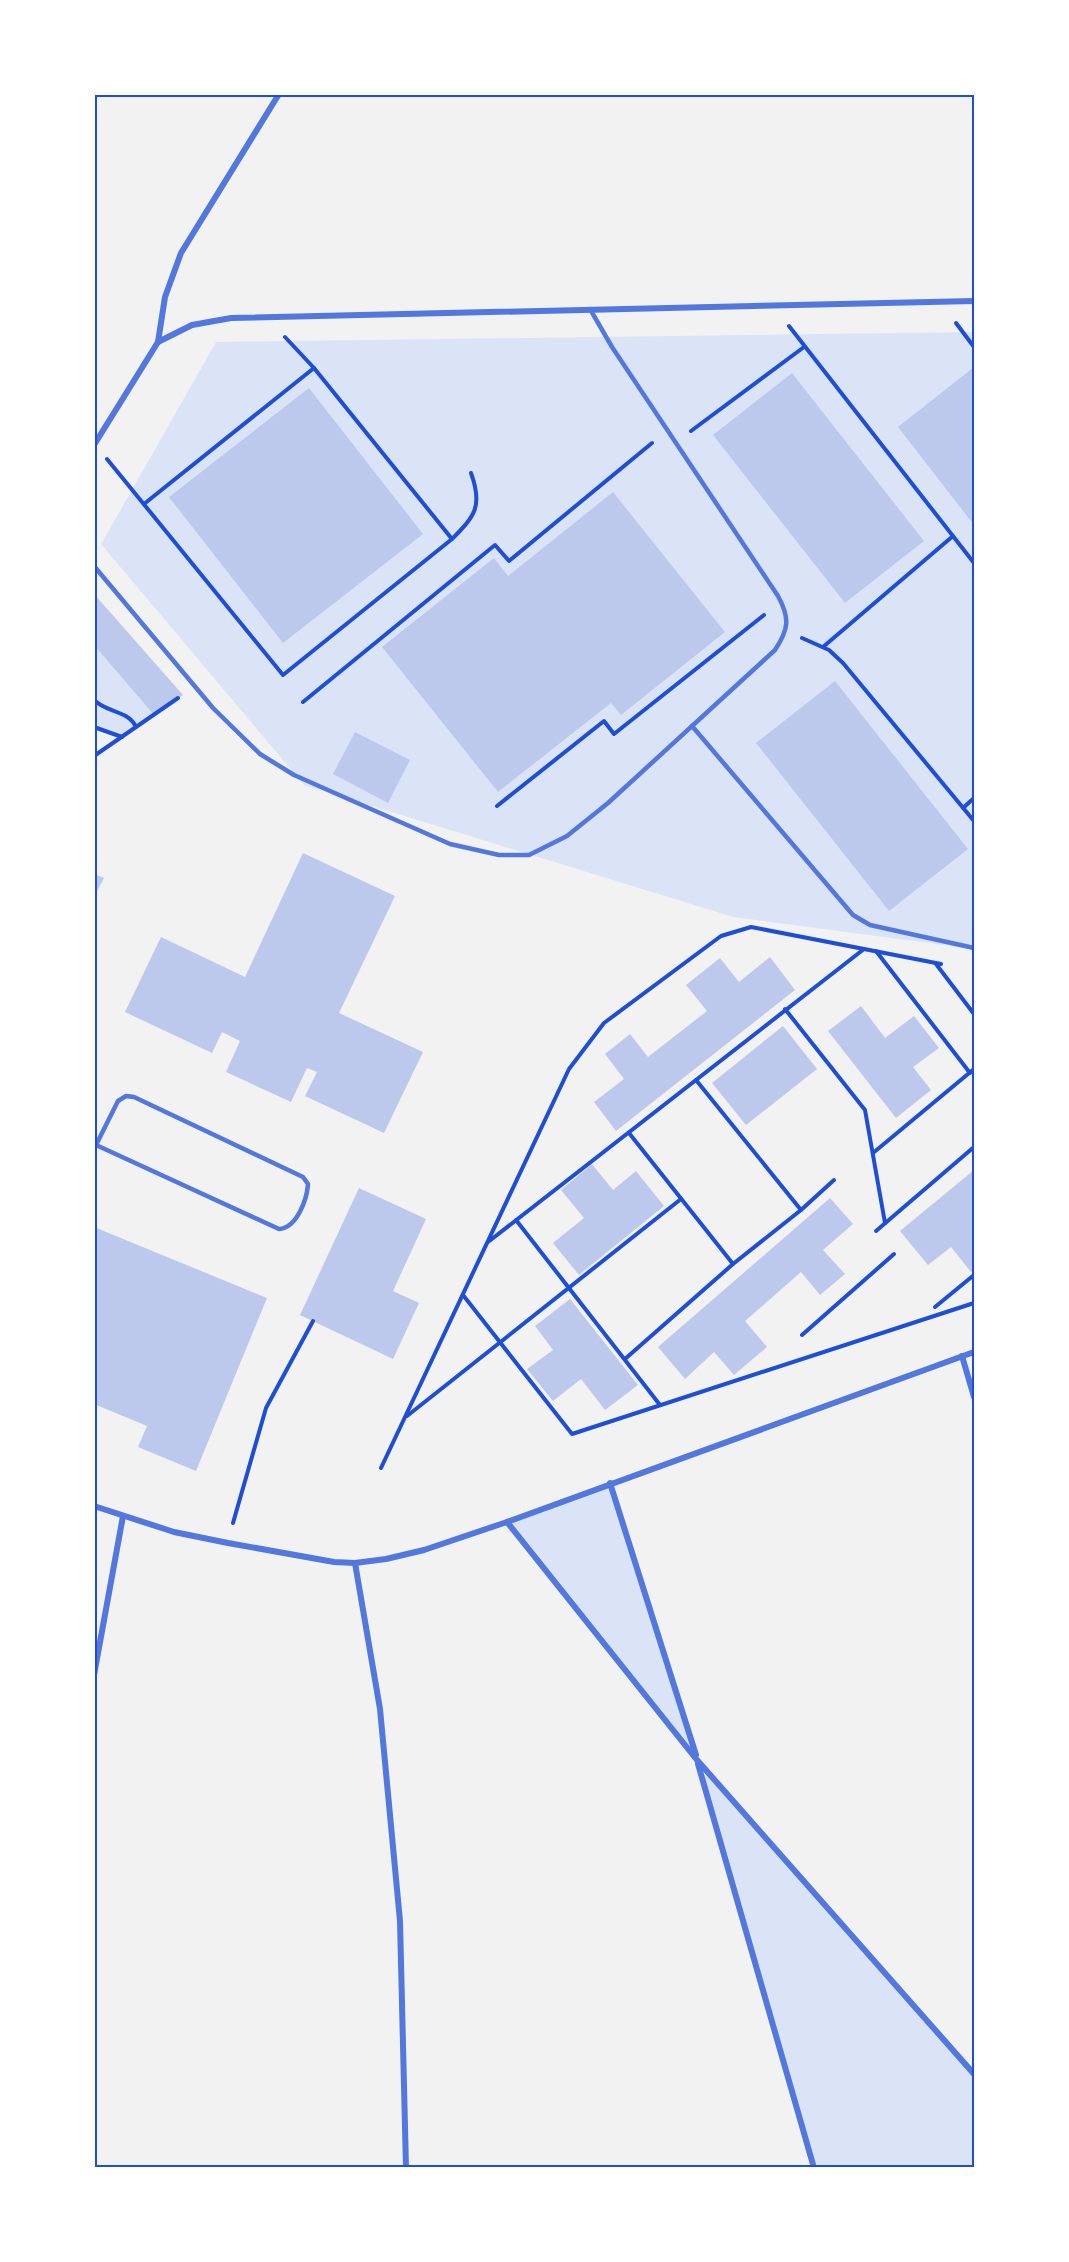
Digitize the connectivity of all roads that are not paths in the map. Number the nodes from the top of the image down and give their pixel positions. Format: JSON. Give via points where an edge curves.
{"nodes":[{"id":1,"x":279,"y":94,"type":"edge"},
{"id":2,"x":975,"y":301,"type":"edge"},
{"id":3,"x":590,"y":309,"type":"junction"},
{"id":4,"x":158,"y":342,"type":"junction"},
{"id":5,"x":95,"y":444,"type":"edge"},
{"id":6,"x":94,"y":566,"type":"edge"},
{"id":7,"x":692,"y":726,"type":"junction"},
{"id":8,"x":975,"y":948,"type":"edge"},
{"id":9,"x":95,"y":1147,"type":"edge"},
{"id":10,"x":975,"y":1352,"type":"edge"},
{"id":11,"x":962,"y":1356,"type":"junction"},
{"id":12,"x":975,"y":1397,"type":"edge"},
{"id":13,"x":610,"y":1483,"type":"junction"},
{"id":14,"x":94,"y":1506,"type":"edge"},
{"id":15,"x":123,"y":1516,"type":"junction"},
{"id":16,"x":507,"y":1522,"type":"junction"},
{"id":17,"x":355,"y":1563,"type":"junction"},
{"id":18,"x":94,"y":1675,"type":"edge"},
{"id":19,"x":697,"y":1760,"type":"junction"},
{"id":20,"x":975,"y":2074,"type":"edge"},
{"id":21,"x":406,"y":2168,"type":"edge"},
{"id":22,"x":814,"y":2168,"type":"edge"}],
"edges":[{"from":1,"to":4,"type":"street","via":[[181,253],[165,297]]},
{"from":2,"to":3,"type":"street"},
{"from":3,"to":4,"type":"street","via":[[231,318],[192,325]]},
{"from":3,"to":7,"type":"lane","via":[[786,609],[788,626],[775,650]]},
{"from":4,"to":5,"type":"street"},
{"from":6,"to":7,"type":"lane","via":[[213,708],[261,754],[294,775],[450,844],[499,855],[529,855],[567,836]]},
{"from":7,"to":8,"type":"lane","via":[[853,915],[870,926]]},
{"from":9,"to":9,"type":"lane","via":[[118,1101],[134,1097],[303,1178],[308,1192],[292,1224],[279,1229]]},
{"from":10,"to":11,"type":"street"},
{"from":11,"to":12,"type":"street"},
{"from":11,"to":13,"type":"street"},
{"from":13,"to":16,"type":"street"},
{"from":13,"to":19,"type":"street"},
{"from":14,"to":15,"type":"street"},
{"from":15,"to":17,"type":"street","via":[[228,1543]]},
{"from":15,"to":18,"type":"street"},
{"from":16,"to":17,"type":"street","via":[[424,1550]]},
{"from":16,"to":19,"type":"street"},
{"from":17,"to":21,"type":"street","via":[[380,1709],[400,1921]]},
{"from":19,"to":20,"type":"street"},
{"from":19,"to":22,"type":"street"}]}
